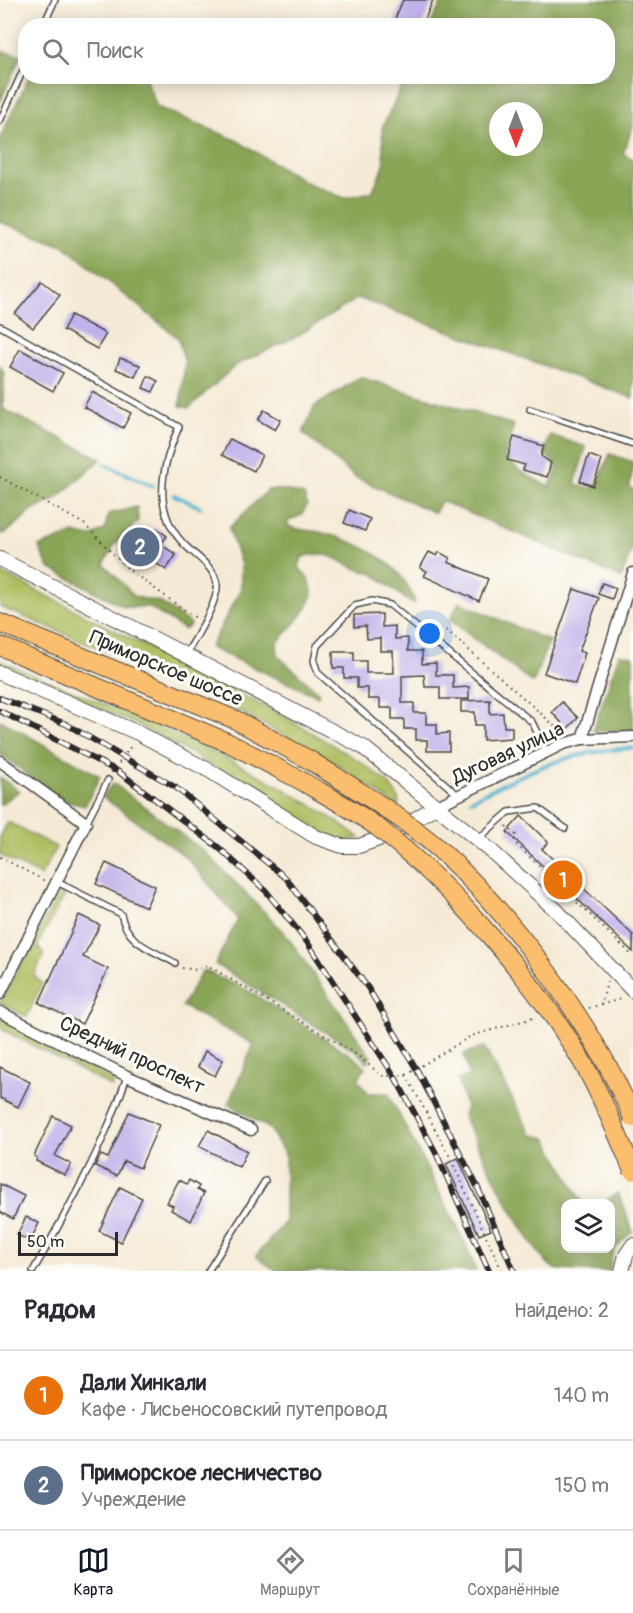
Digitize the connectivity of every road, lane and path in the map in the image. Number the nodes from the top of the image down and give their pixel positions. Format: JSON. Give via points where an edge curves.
{"nodes":[{"id":1,"x":55,"y":0,"type":"edge"},
{"id":2,"x":47,"y":18,"type":"edge"},
{"id":3,"x":18,"y":82,"type":"edge"},
{"id":4,"x":0,"y":121,"type":"edge"},
{"id":5,"x":0,"y":326,"type":"edge"},
{"id":6,"x":530,"y":409,"type":"dead end"},
{"id":7,"x":633,"y":444,"type":"edge"},
{"id":8,"x":0,"y":477,"type":"edge"},
{"id":9,"x":0,"y":559,"type":"edge"},
{"id":10,"x":633,"y":573,"type":"edge"},
{"id":11,"x":0,"y":623,"type":"edge"},
{"id":12,"x":204,"y":624,"type":"junction"},
{"id":13,"x":446,"y":630,"type":"dead end"},
{"id":14,"x":0,"y":646,"type":"edge"},
{"id":15,"x":186,"y":654,"type":"junction"},
{"id":16,"x":0,"y":674,"type":"edge"},
{"id":17,"x":138,"y":733,"type":"junction"},
{"id":18,"x":633,"y":737,"type":"edge"},
{"id":19,"x":582,"y":739,"type":"junction"},
{"id":20,"x":563,"y":744,"type":"junction"},
{"id":21,"x":546,"y":751,"type":"junction"},
{"id":22,"x":0,"y":761,"type":"edge"},
{"id":23,"x":108,"y":780,"type":"joint"},
{"id":24,"x":458,"y":795,"type":"junction"},
{"id":25,"x":435,"y":807,"type":"junction"},
{"id":26,"x":500,"y":819,"type":"junction"},
{"id":27,"x":86,"y":822,"type":"junction"},
{"id":28,"x":565,"y":828,"type":"dead end"},
{"id":29,"x":477,"y":840,"type":"junction"},
{"id":30,"x":0,"y":857,"type":"edge"},
{"id":31,"x":55,"y":883,"type":"junction"},
{"id":32,"x":633,"y":956,"type":"edge"},
{"id":33,"x":175,"y":963,"type":"joint"},
{"id":34,"x":611,"y":967,"type":"junction"},
{"id":35,"x":0,"y":994,"type":"edge"},
{"id":36,"x":628,"y":995,"type":"edge"},
{"id":37,"x":602,"y":1006,"type":"junction"},
{"id":38,"x":580,"y":1010,"type":"dead end"},
{"id":39,"x":0,"y":1012,"type":"edge"},
{"id":40,"x":537,"y":1017,"type":"dead end"},
{"id":41,"x":406,"y":1075,"type":"junction"},
{"id":42,"x":127,"y":1076,"type":"junction"},
{"id":43,"x":633,"y":1118,"type":"edge"},
{"id":44,"x":250,"y":1130,"type":"dead end"},
{"id":45,"x":633,"y":1171,"type":"edge"},
{"id":46,"x":265,"y":1181,"type":"dead end"},
{"id":47,"x":633,"y":1245,"type":"edge"},
{"id":48,"x":33,"y":1271,"type":"edge"},
{"id":49,"x":208,"y":1271,"type":"edge"},
{"id":50,"x":502,"y":1271,"type":"edge"},
{"id":51,"x":622,"y":1271,"type":"edge"}],
"edges":[{"from":1,"to":2,"type":"lane"},
{"from":3,"to":4,"type":"lane"},
{"from":5,"to":12,"type":"lane","via":[[179,427],[169,450],[161,501],[165,519],[187,548],[214,573],[218,585]]},
{"from":6,"to":7,"type":"lane"},
{"from":8,"to":12,"type":"path","via":[[84,524],[129,570]]},
{"from":9,"to":15,"type":"street"},
{"from":10,"to":19,"type":"street"},
{"from":11,"to":43,"type":"main road","name":"Приморское шоссе","bridge":true,"via":[[236,720],[389,810],[439,849],[480,891],[572,1008],[610,1068]]},
{"from":12,"to":15,"type":"lane"},
{"from":13,"to":20,"type":"path","via":[[554,725]]},
{"from":14,"to":45,"type":"main road","bridge":true,"via":[[229,743],[380,829],[426,868],[490,938],[554,1018],[587,1070]]},
{"from":15,"to":25,"type":"street","via":[[363,747]]},
{"from":16,"to":17,"type":"street"},
{"from":17,"to":23,"type":"path"},
{"from":17,"to":25,"type":"street","via":[[210,771],[316,837],[342,846],[359,846],[387,836]]},
{"from":18,"to":19,"type":"street","name":"Дуговая улица"},
{"from":19,"to":20,"type":"street","name":"Дуговая улица"},
{"from":20,"to":21,"type":"street","name":"Дуговая улица"},
{"from":21,"to":24,"type":"street","name":"Дуговая улица"},
{"from":21,"to":24,"type":"lane","via":[[532,722],[390,605],[372,601],[356,605],[317,646],[314,660],[318,673]]},
{"from":22,"to":27,"type":"street"},
{"from":23,"to":27,"type":"lane"},
{"from":24,"to":25,"type":"street","name":"Дуговая улица"},
{"from":25,"to":29,"type":"street"},
{"from":26,"to":28,"type":"lane","via":[[509,812],[538,808]]},
{"from":26,"to":29,"type":"lane"},
{"from":26,"to":32,"type":"path","via":[[516,836],[514,842]]},
{"from":27,"to":31,"type":"street"},
{"from":29,"to":34,"type":"street","via":[[557,911]]},
{"from":30,"to":31,"type":"path"},
{"from":31,"to":33,"type":"lane","via":[[121,914],[130,938]]},
{"from":31,"to":35,"type":"street"},
{"from":33,"to":41,"type":"path","via":[[187,970],[207,965],[356,1054],[382,1076]]},
{"from":34,"to":36,"type":"street"},
{"from":34,"to":37,"type":"path"},
{"from":36,"to":37,"type":"path"},
{"from":37,"to":38,"type":"path"},
{"from":39,"to":42,"type":"street","name":"Средний проспект"},
{"from":40,"to":41,"type":"path","via":[[471,1036]]},
{"from":41,"to":50,"type":"path","via":[[449,1155]]},
{"from":42,"to":44,"type":"street","name":"Средний проспект"},
{"from":42,"to":48,"type":"lane","via":[[118,1104]]},
{"from":46,"to":49,"type":"lane"},
{"from":47,"to":51,"type":"street"}]}
